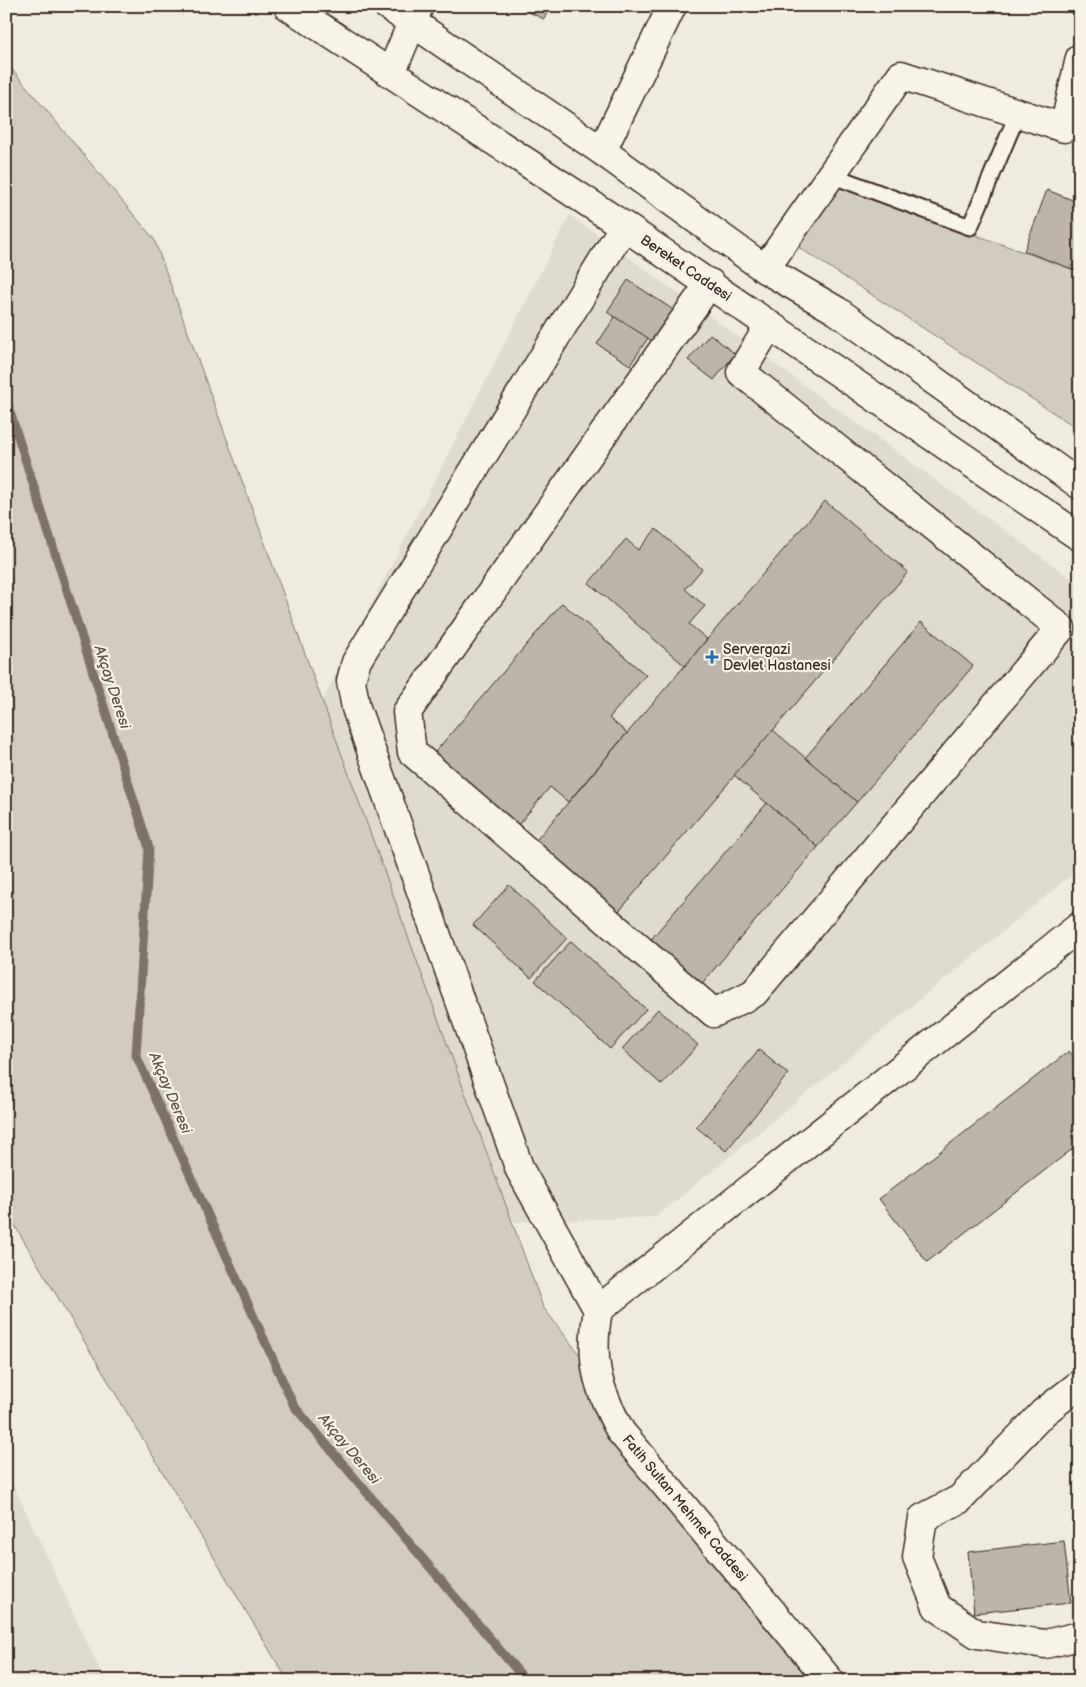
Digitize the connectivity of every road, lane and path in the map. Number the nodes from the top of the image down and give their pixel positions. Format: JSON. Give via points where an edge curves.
{"nodes":[{"id":1,"x":288,"y":6,"type":"edge"},
{"id":2,"x":388,"y":6,"type":"edge"},
{"id":3,"x":672,"y":6,"type":"edge"},
{"id":4,"x":416,"y":14,"type":"edge"},
{"id":5,"x":1080,"y":58,"type":"edge"},
{"id":6,"x":391,"y":73,"type":"junction"},
{"id":7,"x":1018,"y":114,"type":"junction"},
{"id":8,"x":602,"y":151,"type":"junction"},
{"id":9,"x":831,"y":175,"type":"junction"},
{"id":10,"x":624,"y":226,"type":"junction"},
{"id":11,"x":765,"y":268,"type":"junction"},
{"id":12,"x":710,"y":283,"type":"junction"},
{"id":13,"x":769,"y":326,"type":"junction"},
{"id":14,"x":1080,"y":485,"type":"edge"},
{"id":15,"x":1080,"y":537,"type":"edge"},
{"id":16,"x":1080,"y":926,"type":"edge"},
{"id":17,"x":598,"y":1310,"type":"junction"},
{"id":18,"x":1080,"y":1384,"type":"edge"},
{"id":19,"x":1080,"y":1636,"type":"edge"},
{"id":20,"x":830,"y":1681,"type":"edge"}],
"edges":[{"from":1,"to":6,"type":"street","name":"Bereket Caddesi"},
{"from":2,"to":4,"type":"street"},
{"from":3,"to":8,"type":"street"},
{"from":4,"to":6,"type":"street"},
{"from":4,"to":8,"type":"street"},
{"from":5,"to":7,"type":"street","via":[[1064,128]]},
{"from":6,"to":10,"type":"street","name":"Bereket Caddesi"},
{"from":7,"to":9,"type":"street","via":[[901,75]]},
{"from":7,"to":9,"type":"lane","via":[[970,227]]},
{"from":8,"to":11,"type":"street"},
{"from":9,"to":11,"type":"street"},
{"from":10,"to":12,"type":"street","name":"Bereket Caddesi"},
{"from":10,"to":17,"type":"street","via":[[356,662],[351,681],[356,708],[520,1170]]},
{"from":11,"to":14,"type":"street","via":[[837,311]]},
{"from":12,"to":13,"type":"street","name":"Bereket Caddesi"},
{"from":12,"to":13,"type":"street","via":[[407,712],[412,752],[714,1013],[754,993],[1061,628],[741,372]]},
{"from":13,"to":15,"type":"street","name":"Bereket Caddesi"},
{"from":16,"to":17,"type":"street"},
{"from":17,"to":20,"type":"street","name":"Fatih Sultan Mehmet Caddesi","via":[[593,1338],[596,1370],[604,1401],[621,1432]]},
{"from":18,"to":19,"type":"street","via":[[1044,1412],[960,1499],[923,1518],[916,1558],[937,1607],[977,1634],[1045,1644]]}]}
